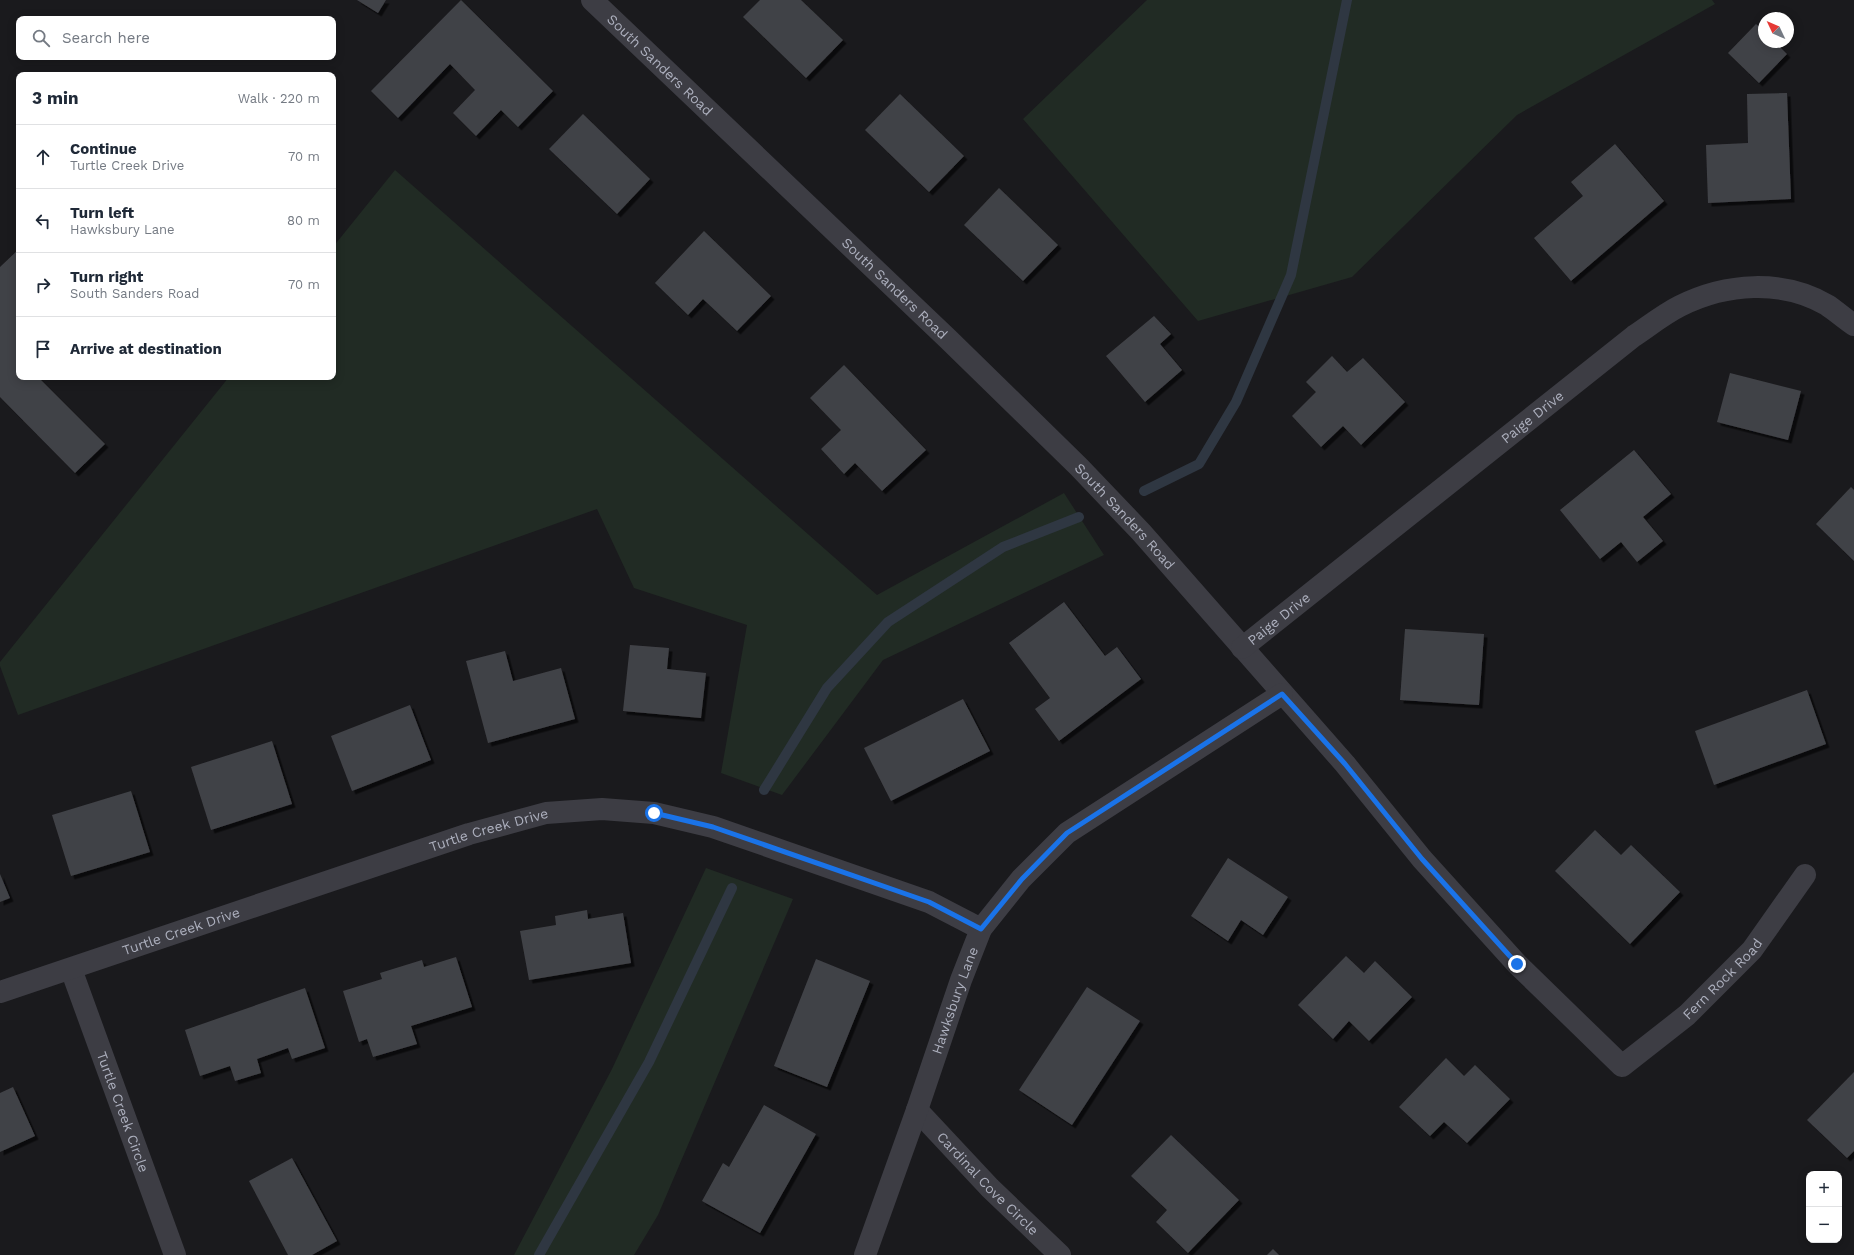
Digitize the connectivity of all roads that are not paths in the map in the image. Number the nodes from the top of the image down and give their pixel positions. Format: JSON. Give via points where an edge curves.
{"nodes":[{"id":1,"x":592,"y":0,"type":"edge"},
{"id":2,"x":1854,"y":325,"type":"edge"},
{"id":3,"x":1242,"y":648,"type":"junction"},
{"id":4,"x":1282,"y":694,"type":"junction"},
{"id":5,"x":1805,"y":875,"type":"dead end"},
{"id":6,"x":981,"y":929,"type":"junction"},
{"id":7,"x":71,"y":969,"type":"junction"},
{"id":8,"x":0,"y":992,"type":"edge"},
{"id":9,"x":1622,"y":1066,"type":"joint"},
{"id":10,"x":917,"y":1110,"type":"junction"},
{"id":11,"x":175,"y":1255,"type":"edge"},
{"id":12,"x":866,"y":1255,"type":"edge"},
{"id":13,"x":1060,"y":1255,"type":"edge"}],
"edges":[{"from":1,"to":3,"type":"street","name":"South Sanders Road","via":[[948,338],[1079,467],[1142,532]]},
{"from":2,"to":3,"type":"street","name":"Paige Drive","via":[[1827,305],[1800,293],[1759,286],[1718,291],[1680,306],[1634,336]]},
{"from":3,"to":4,"type":"street","name":"South Sanders Road"},
{"from":4,"to":6,"type":"street","name":"Hawksbury Lane","via":[[1067,833],[1022,879]]},
{"from":4,"to":9,"type":"street","name":"South Sanders Road","via":[[1345,764],[1422,859],[1517,964]]},
{"from":5,"to":9,"type":"street","name":"Fern Rock Road","via":[[1752,950],[1687,1015]]},
{"from":6,"to":7,"type":"street","name":"Turtle Creek Drive","via":[[929,902],[713,827],[654,813],[602,809],[546,813],[469,834]]},
{"from":6,"to":10,"type":"street","name":"Hawksbury Lane","via":[[960,980]]},
{"from":7,"to":8,"type":"street","name":"Turtle Creek Drive"},
{"from":7,"to":11,"type":"street","name":"Turtle Creek Circle"},
{"from":10,"to":12,"type":"street","name":"Hawksbury Lane"},
{"from":10,"to":13,"type":"street","name":"Cardinal Cove Circle","via":[[990,1188]]}]}
